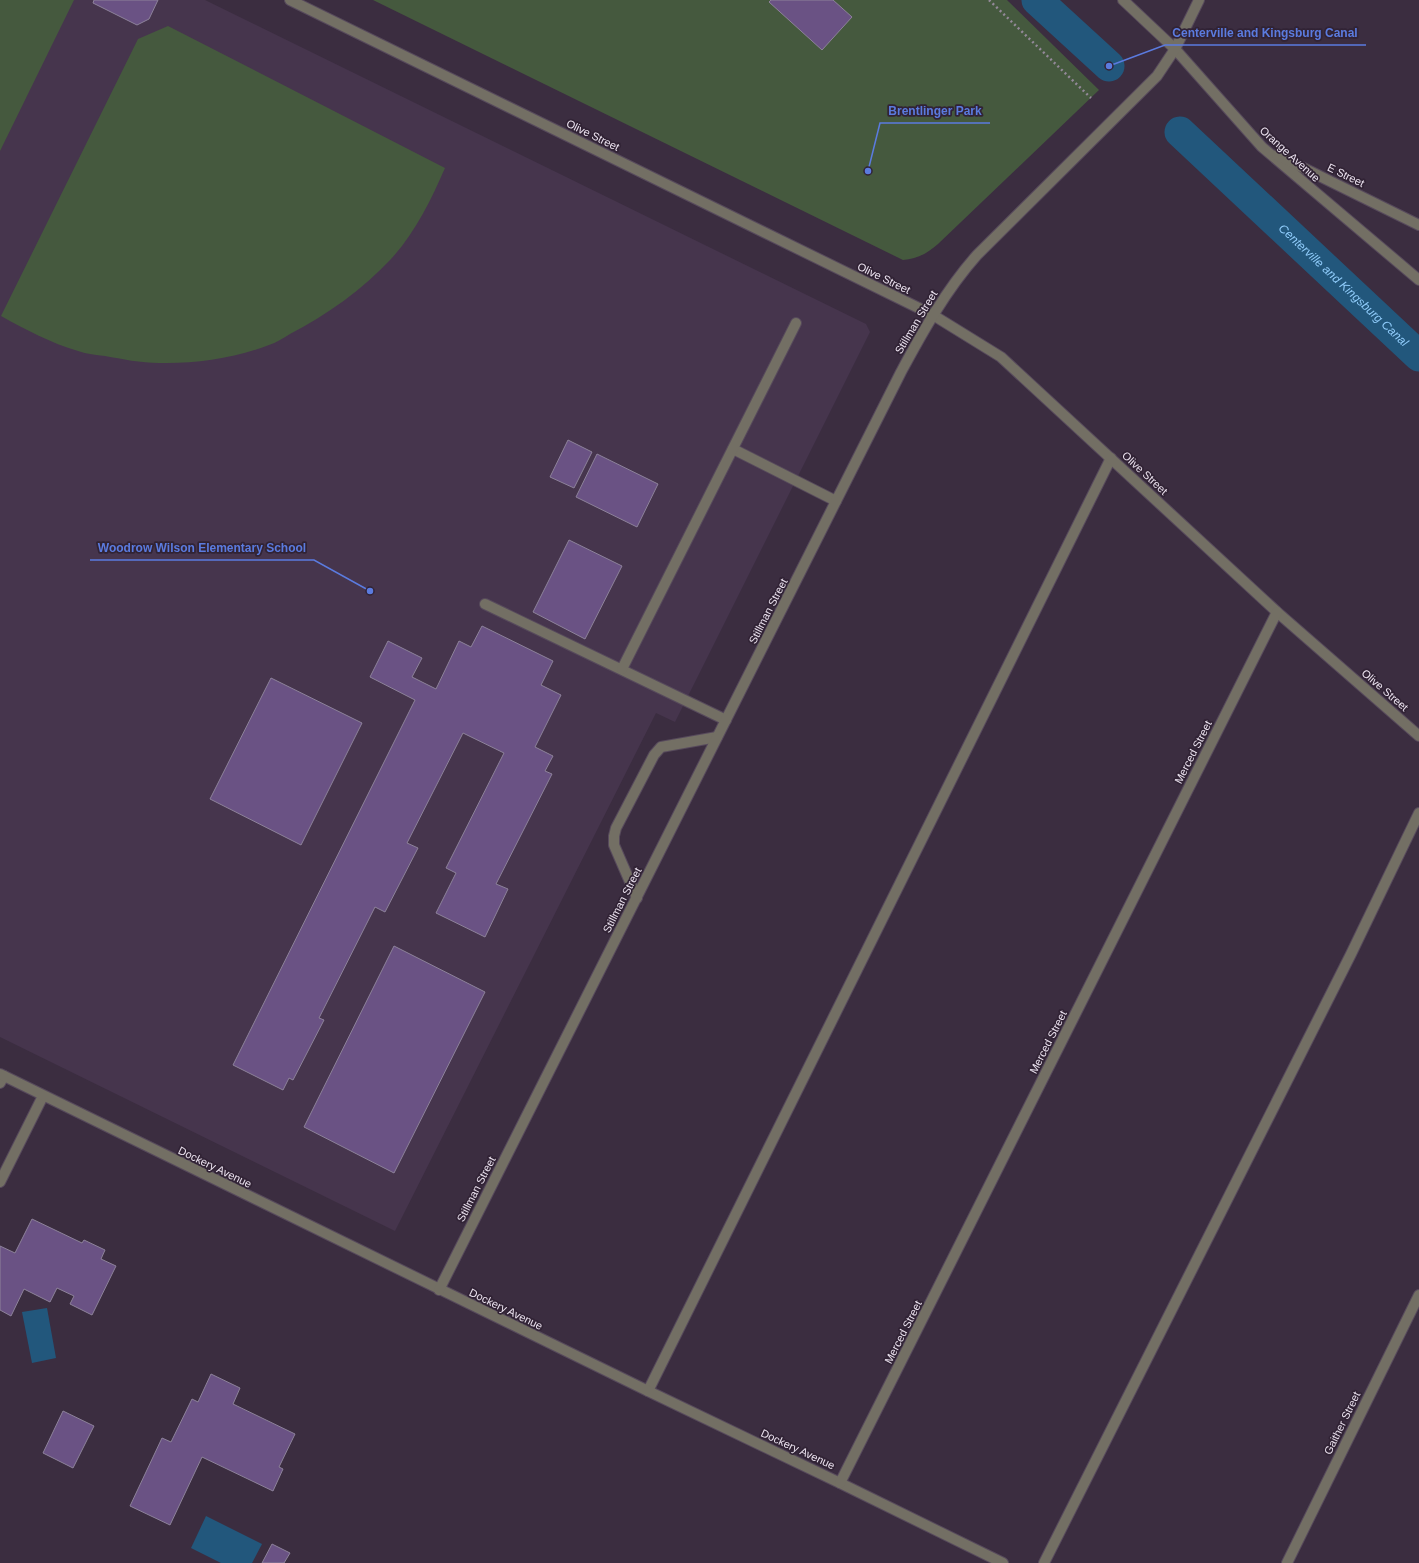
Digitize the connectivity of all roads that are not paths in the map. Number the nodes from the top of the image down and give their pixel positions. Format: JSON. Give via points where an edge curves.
{"nodes":[{"id":1,"x":290,"y":0,"type":"edge"},
{"id":2,"x":1123,"y":0,"type":"edge"},
{"id":3,"x":1199,"y":0,"type":"edge"},
{"id":4,"x":1175,"y":49,"type":"junction"},
{"id":5,"x":1262,"y":148,"type":"junction"},
{"id":6,"x":1419,"y":225,"type":"edge"},
{"id":7,"x":1419,"y":280,"type":"edge"},
{"id":8,"x":933,"y":315,"type":"junction"},
{"id":9,"x":796,"y":322,"type":"dead end"},
{"id":10,"x":733,"y":449,"type":"junction"},
{"id":11,"x":1111,"y":458,"type":"junction"},
{"id":12,"x":836,"y":501,"type":"junction"},
{"id":13,"x":485,"y":604,"type":"dead end"},
{"id":14,"x":1277,"y":612,"type":"junction"},
{"id":15,"x":622,"y":670,"type":"junction"},
{"id":16,"x":726,"y":720,"type":"junction"},
{"id":17,"x":1419,"y":736,"type":"edge"},
{"id":18,"x":717,"y":737,"type":"junction"},
{"id":19,"x":1419,"y":813,"type":"edge"},
{"id":20,"x":637,"y":898,"type":"junction"},
{"id":21,"x":1,"y":1078,"type":"edge"},
{"id":22,"x":43,"y":1096,"type":"junction"},
{"id":23,"x":0,"y":1182,"type":"edge"},
{"id":24,"x":440,"y":1290,"type":"junction"},
{"id":25,"x":1419,"y":1295,"type":"edge"},
{"id":26,"x":648,"y":1392,"type":"junction"},
{"id":27,"x":840,"y":1483,"type":"junction"},
{"id":28,"x":1003,"y":1563,"type":"edge"},
{"id":29,"x":1044,"y":1563,"type":"edge"},
{"id":30,"x":1287,"y":1563,"type":"edge"}],
"edges":[{"from":1,"to":8,"type":"street","name":"Olive Street"},
{"from":2,"to":4,"type":"street","name":"Orange Avenue"},
{"from":3,"to":4,"type":"street","name":"Stillman Street"},
{"from":4,"to":5,"type":"street","name":"Orange Avenue"},
{"from":4,"to":8,"type":"street","name":"Stillman Street","via":[[1157,76],[977,255],[961,273]]},
{"from":5,"to":6,"type":"street","name":"E Street"},
{"from":5,"to":7,"type":"street","name":"Orange Avenue"},
{"from":8,"to":11,"type":"street","name":"Olive Street","via":[[1001,357]]},
{"from":8,"to":12,"type":"street","name":"Stillman Street","via":[[901,372]]},
{"from":9,"to":10,"type":"street"},
{"from":10,"to":12,"type":"street"},
{"from":10,"to":15,"type":"street"},
{"from":11,"to":14,"type":"street","name":"Olive Street"},
{"from":11,"to":26,"type":"street"},
{"from":12,"to":16,"type":"street","name":"Stillman Street"},
{"from":13,"to":15,"type":"street"},
{"from":14,"to":17,"type":"street","name":"Olive Street"},
{"from":14,"to":27,"type":"street","name":"Merced Street"},
{"from":15,"to":16,"type":"street"},
{"from":16,"to":18,"type":"street","name":"Stillman Street"},
{"from":18,"to":20,"type":"street","name":"Stillman Street"},
{"from":18,"to":20,"type":"street","via":[[660,748],[616,828],[614,845]]},
{"from":19,"to":29,"type":"street","via":[[1351,954]]},
{"from":20,"to":24,"type":"street","name":"Stillman Street"},
{"from":21,"to":22,"type":"street","name":"Dockery Avenue"},
{"from":22,"to":23,"type":"street"},
{"from":22,"to":24,"type":"street","name":"Dockery Avenue"},
{"from":24,"to":26,"type":"street","name":"Dockery Avenue"},
{"from":25,"to":30,"type":"street","name":"Gaither Street"},
{"from":26,"to":27,"type":"street","name":"Dockery Avenue"},
{"from":27,"to":28,"type":"street","name":"Dockery Avenue"}]}
